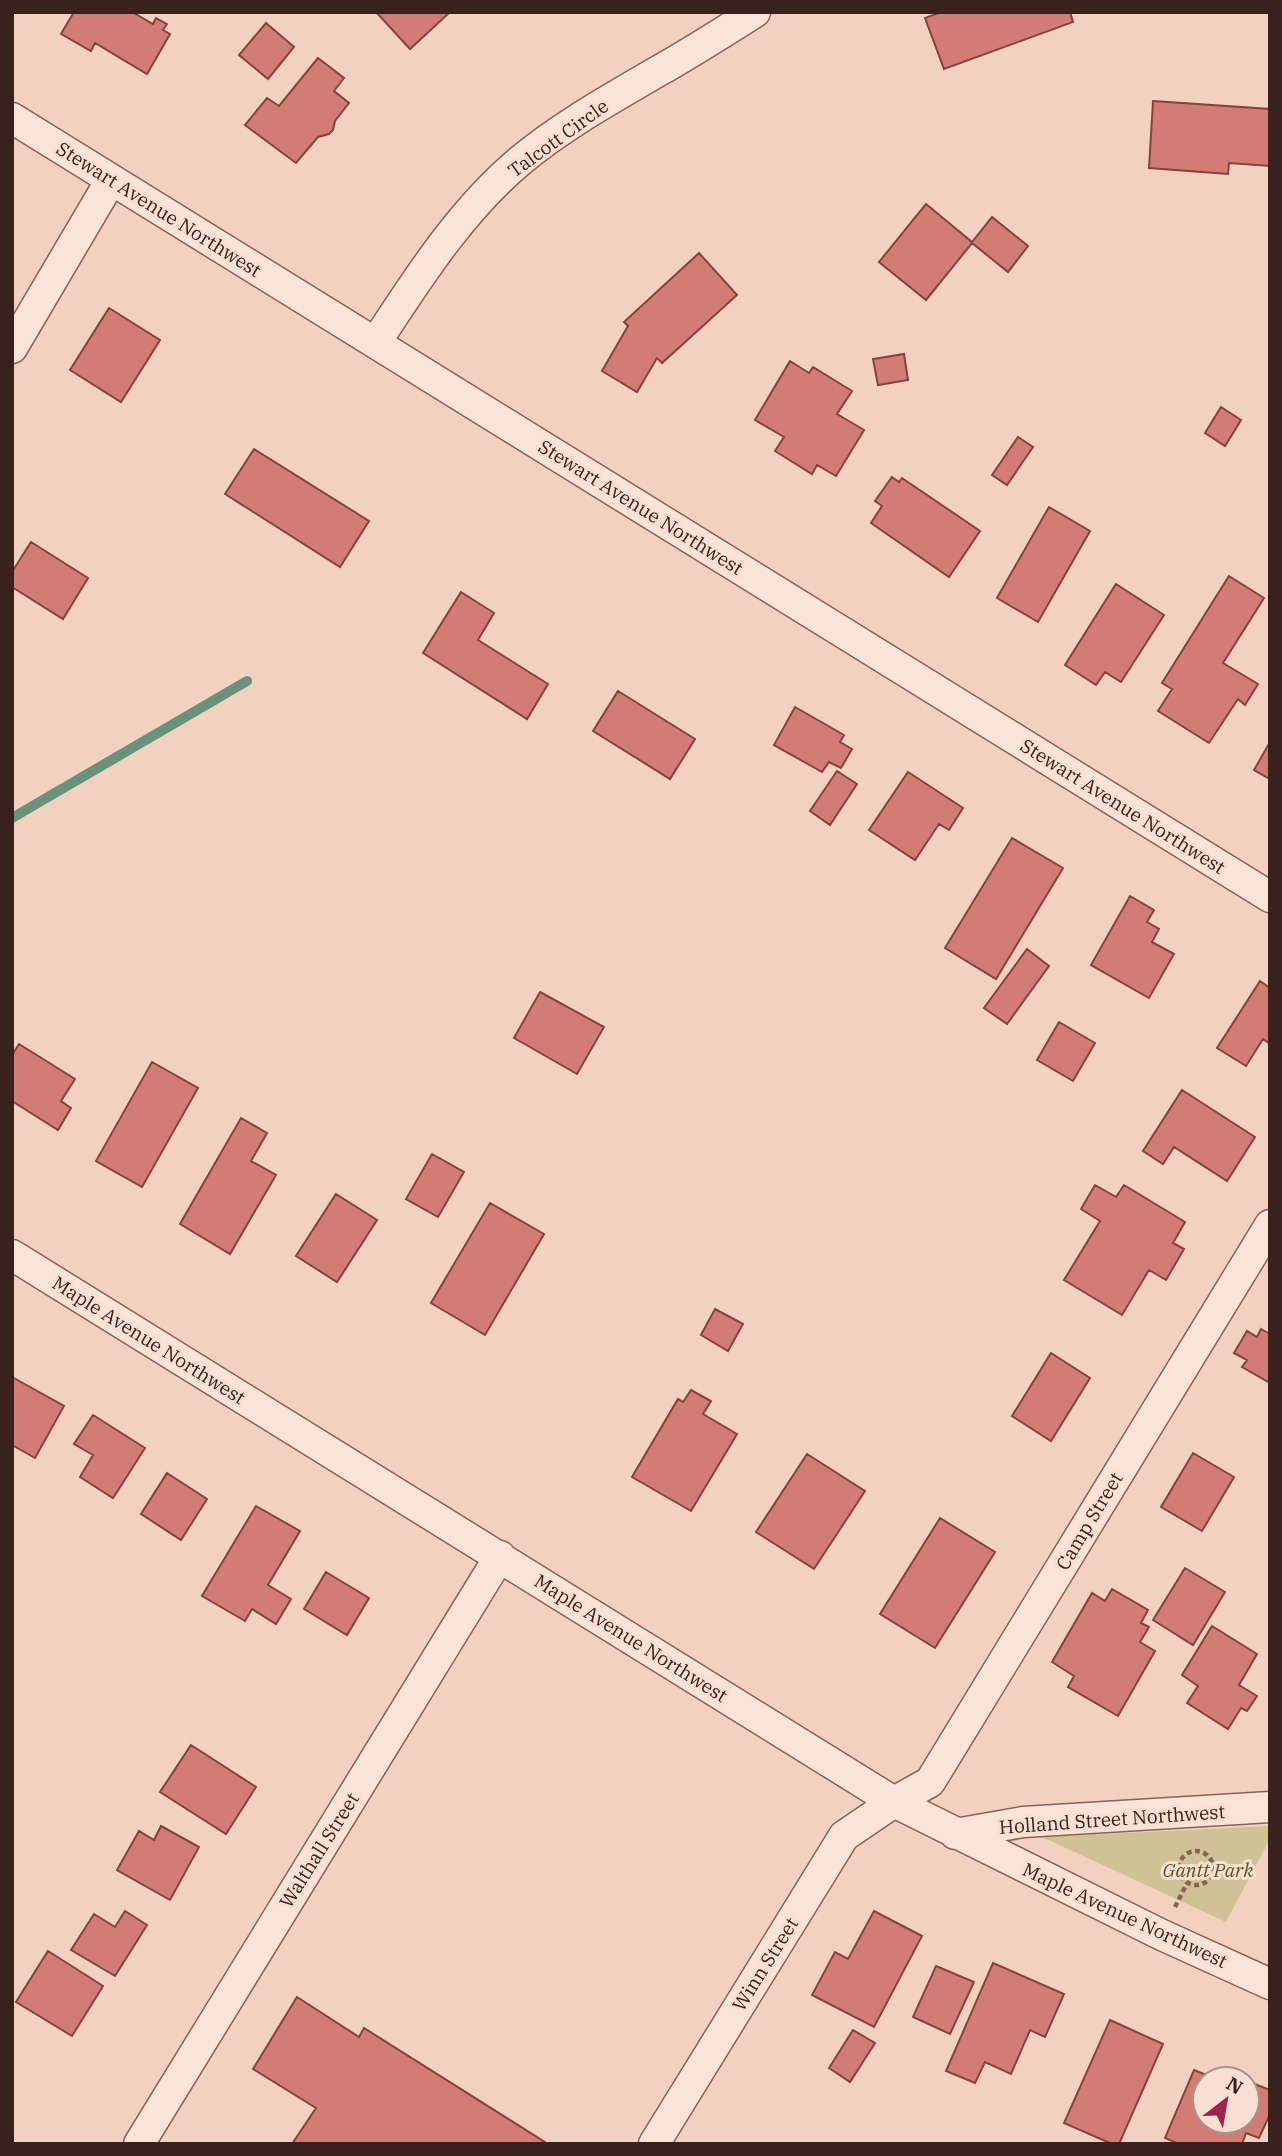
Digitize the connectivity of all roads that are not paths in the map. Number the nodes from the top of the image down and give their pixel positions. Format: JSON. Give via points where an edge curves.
{"nodes":[{"id":1,"x":755,"y":12,"type":"edge"},
{"id":2,"x":12,"y":118,"type":"edge"},
{"id":3,"x":111,"y":180,"type":"junction"},
{"id":4,"x":376,"y":342,"type":"junction"},
{"id":5,"x":12,"y":348,"type":"edge"},
{"id":6,"x":1270,"y":897,"type":"edge"},
{"id":7,"x":1270,"y":1225,"type":"edge"},
{"id":8,"x":12,"y":1255,"type":"edge"},
{"id":9,"x":500,"y":1556,"type":"junction"},
{"id":10,"x":894,"y":1802,"type":"junction"},
{"id":11,"x":1270,"y":1807,"type":"edge"},
{"id":12,"x":955,"y":1834,"type":"junction"},
{"id":13,"x":1270,"y":1983,"type":"edge"},
{"id":14,"x":139,"y":2144,"type":"edge"},
{"id":15,"x":654,"y":2144,"type":"edge"}],
"edges":[{"from":1,"to":4,"type":"street","name":"Talcott Circle","via":[[590,112],[522,160],[463,220]]},
{"from":2,"to":3,"type":"street","name":"Stewart Avenue Northwest"},
{"from":3,"to":4,"type":"street","name":"Stewart Avenue Northwest"},
{"from":3,"to":5,"type":"street"},
{"from":4,"to":6,"type":"street","name":"Stewart Avenue Northwest"},
{"from":7,"to":10,"type":"street","name":"Camp Street","via":[[930,1782]]},
{"from":8,"to":9,"type":"street","name":"Maple Avenue Northwest"},
{"from":9,"to":10,"type":"street","name":"Maple Avenue Northwest"},
{"from":9,"to":14,"type":"street","name":"Walthall Street"},
{"from":10,"to":12,"type":"street","name":"Maple Avenue Northwest"},
{"from":10,"to":15,"type":"street","name":"Winn Street","via":[[844,1836]]},
{"from":11,"to":12,"type":"street","name":"Holland Street Northwest","via":[[1023,1822]]},
{"from":12,"to":13,"type":"street","name":"Maple Avenue Northwest"}]}
